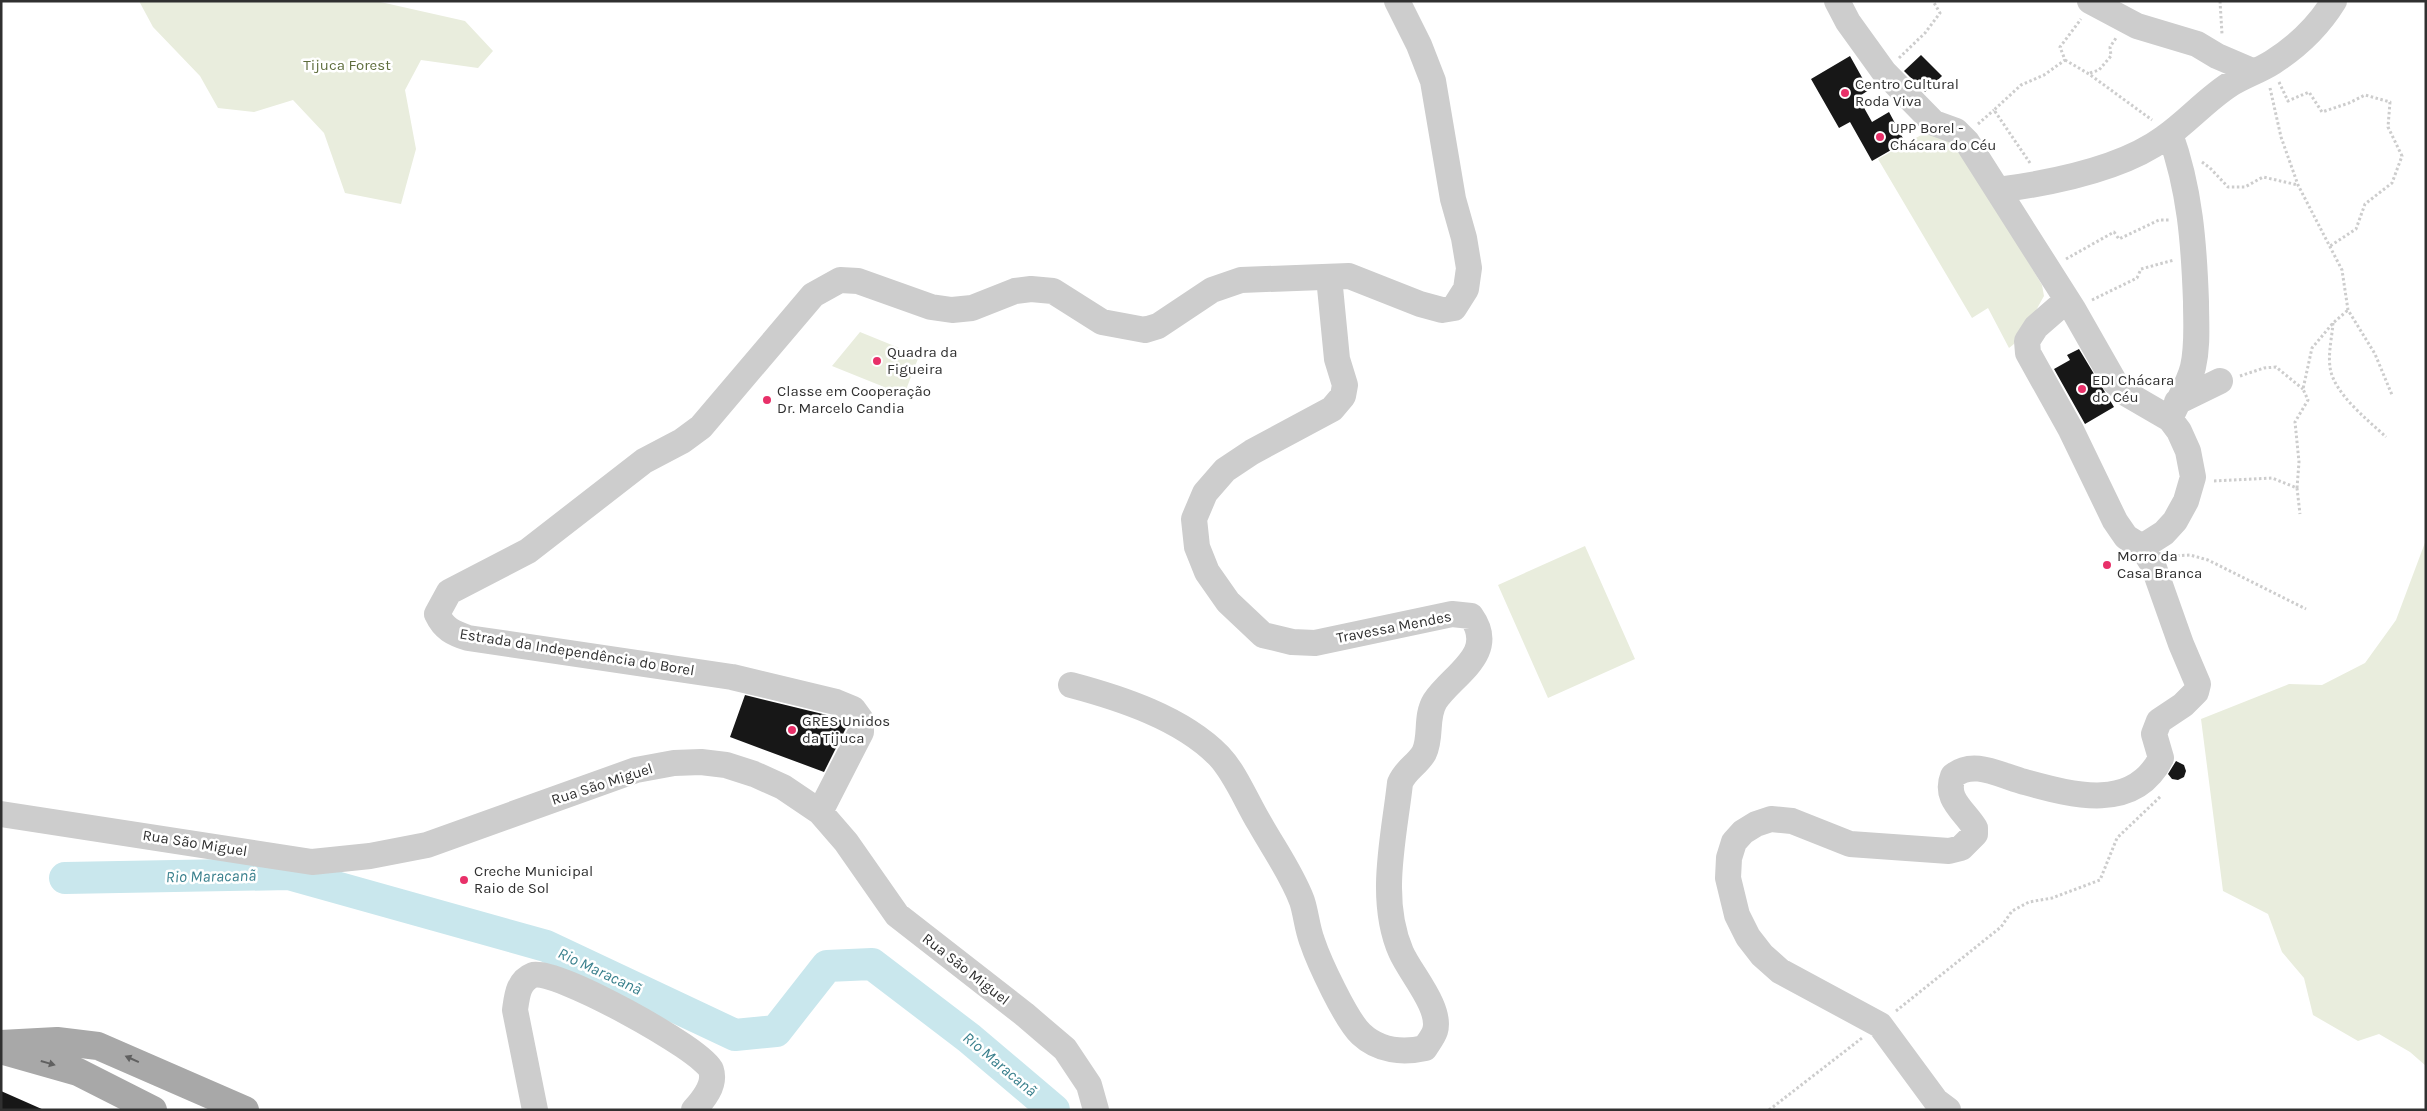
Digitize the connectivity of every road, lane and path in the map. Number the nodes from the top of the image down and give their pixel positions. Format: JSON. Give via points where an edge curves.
{"nodes":[{"id":1,"x":1398,"y":1,"type":"edge"},
{"id":2,"x":1838,"y":1,"type":"edge"},
{"id":3,"x":1933,"y":1,"type":"edge"},
{"id":4,"x":2220,"y":1,"type":"edge"},
{"id":5,"x":2092,"y":2,"type":"edge"},
{"id":6,"x":2324,"y":7,"type":"edge"},
{"id":7,"x":2127,"y":21,"type":"junction"},
{"id":8,"x":2217,"y":56,"type":"junction"},
{"id":9,"x":2065,"y":60,"type":"junction"},
{"id":10,"x":2263,"y":66,"type":"junction"},
{"id":11,"x":1884,"y":72,"type":"junction"},
{"id":12,"x":2089,"y":74,"type":"junction"},
{"id":13,"x":2172,"y":139,"type":"junction"},
{"id":14,"x":2043,"y":182,"type":"junction"},
{"id":15,"x":2298,"y":185,"type":"junction"},
{"id":16,"x":1998,"y":190,"type":"junction"},
{"id":17,"x":2191,"y":220,"type":"junction"},
{"id":18,"x":2330,"y":247,"type":"junction"},
{"id":19,"x":2194,"y":254,"type":"junction"},
{"id":20,"x":2048,"y":269,"type":"junction"},
{"id":21,"x":1329,"y":277,"type":"junction"},
{"id":22,"x":2070,"y":305,"type":"junction"},
{"id":23,"x":2348,"y":310,"type":"junction"},
{"id":24,"x":2333,"y":323,"type":"junction"},
{"id":25,"x":2220,"y":381,"type":"joint"},
{"id":26,"x":2303,"y":388,"type":"junction"},
{"id":27,"x":2392,"y":395,"type":"dead end"},
{"id":28,"x":2174,"y":411,"type":"junction"},
{"id":29,"x":2386,"y":437,"type":"dead end"},
{"id":30,"x":2193,"y":477,"type":"junction"},
{"id":31,"x":2297,"y":488,"type":"junction"},
{"id":32,"x":2300,"y":514,"type":"dead end"},
{"id":33,"x":2142,"y":547,"type":"junction"},
{"id":34,"x":2306,"y":609,"type":"dead end"},
{"id":35,"x":1070,"y":685,"type":"dead end"},
{"id":36,"x":2154,"y":772,"type":"junction"},
{"id":37,"x":820,"y":812,"type":"junction"},
{"id":38,"x":1,"y":814,"type":"edge"},
{"id":39,"x":1880,"y":1025,"type":"junction"},
{"id":40,"x":1,"y":1044,"type":"edge"},
{"id":41,"x":1,"y":1050,"type":"edge"},
{"id":42,"x":208,"y":1093,"type":"junction"},
{"id":43,"x":147,"y":1107,"type":"edge"},
{"id":44,"x":244,"y":1110,"type":"edge"},
{"id":45,"x":535,"y":1110,"type":"edge"},
{"id":46,"x":694,"y":1110,"type":"edge"},
{"id":47,"x":1096,"y":1110,"type":"edge"},
{"id":48,"x":1770,"y":1110,"type":"edge"},
{"id":49,"x":1948,"y":1110,"type":"edge"}],
"edges":[{"from":1,"to":21,"type":"street","name":"Estrada da Independência do Borel","via":[[1420,45],[1433,81],[1470,268],[1466,289],[1454,308],[1442,310],[1350,276]]},
{"from":2,"to":11,"type":"street","via":[[1848,22]]},
{"from":3,"to":11,"type":"path","via":[[1940,13],[1925,33]]},
{"from":4,"to":8,"type":"path","via":[[2222,34]]},
{"from":5,"to":7,"type":"street"},
{"from":5,"to":9,"type":"path","via":[[2060,47]]},
{"from":6,"to":10,"type":"street","via":[[2303,41]]},
{"from":7,"to":8,"type":"street","via":[[2197,44]]},
{"from":7,"to":12,"type":"path","via":[[2110,47],[2111,56],[2099,70]]},
{"from":8,"to":10,"type":"street"},
{"from":9,"to":12,"type":"path"},
{"from":9,"to":14,"type":"path","via":[[2044,75],[2021,85],[1994,110]]},
{"from":10,"to":13,"type":"street","via":[[2218,92]]},
{"from":10,"to":15,"type":"path","via":[[2281,137]]},
{"from":10,"to":18,"type":"path","via":[[2288,101],[2309,92],[2322,112],[2364,94],[2390,102],[2388,127],[2402,156],[2392,183],[2365,204],[2356,229]]},
{"from":11,"to":16,"type":"street","via":[[1934,123],[1956,131],[1967,142]]},
{"from":12,"to":13,"type":"path"},
{"from":13,"to":14,"type":"street","via":[[2100,169]]},
{"from":13,"to":15,"type":"path","via":[[2210,168],[2228,187],[2244,187],[2263,177]]},
{"from":13,"to":17,"type":"street","via":[[2189,198]]},
{"from":14,"to":16,"type":"street"},
{"from":15,"to":18,"type":"path"},
{"from":16,"to":20,"type":"street"},
{"from":17,"to":19,"type":"street"},
{"from":17,"to":20,"type":"path","via":[[2158,220],[2119,239],[2114,232]]},
{"from":18,"to":23,"type":"path","via":[[2342,270]]},
{"from":19,"to":22,"type":"path","via":[[2141,269],[2137,278]]},
{"from":19,"to":28,"type":"street","via":[[2198,343],[2193,369]]},
{"from":20,"to":22,"type":"street"},
{"from":21,"to":35,"type":"street","name":"Travessa Mendes","via":[[1337,359],[1345,385],[1342,396],[1332,409],[1225,470],[1205,493],[1194,519],[1196,547],[1207,572],[1228,602],[1263,636],[1315,643],[1452,614],[1471,616],[1479,626],[1478,648],[1465,671],[1435,702],[1423,755],[1404,773],[1400,783],[1388,866],[1392,919],[1401,952],[1432,1004],[1435,1030],[1425,1048],[1409,1052],[1388,1049],[1361,1034],[1325,972],[1312,940],[1302,900],[1220,757],[1195,736],[1120,698]]},
{"from":21,"to":37,"type":"street","name":"Estrada da Independência do Borel","via":[[1241,280],[1212,290],[1158,326],[1145,330],[1102,322],[1053,291],[1015,291],[972,308],[952,310],[931,308],[858,281],[840,280],[813,295],[701,427],[644,461],[528,551],[449,592],[441,604],[437,614],[443,626],[468,638],[732,677],[853,709],[860,720],[861,732]]},
{"from":22,"to":28,"type":"street","via":[[2114,381],[2127,394]]},
{"from":22,"to":33,"type":"street","via":[[2036,327],[2027,341],[2028,353],[2071,430],[2115,522],[2126,537]]},
{"from":23,"to":24,"type":"path"},
{"from":23,"to":27,"type":"path","via":[[2376,354]]},
{"from":24,"to":26,"type":"path","via":[[2312,348]]},
{"from":24,"to":29,"type":"path","via":[[2330,368],[2341,391]]},
{"from":25,"to":26,"type":"path","via":[[2264,368],[2276,368]]},
{"from":25,"to":28,"type":"street"},
{"from":26,"to":31,"type":"path","via":[[2308,400],[2295,422],[2299,462]]},
{"from":28,"to":30,"type":"street"},
{"from":30,"to":31,"type":"path","via":[[2214,481],[2272,478]]},
{"from":30,"to":33,"type":"street","via":[[2186,501],[2175,521],[2164,533]]},
{"from":31,"to":32,"type":"path"},
{"from":33,"to":34,"type":"path","via":[[2169,556],[2190,555],[2208,560]]},
{"from":33,"to":36,"type":"street","via":[[2153,565],[2198,684],[2196,692],[2183,706],[2159,721],[2154,734],[2161,758]]},
{"from":36,"to":39,"type":"path","via":[[2165,793],[2117,838],[2100,880],[2052,898],[2029,902],[2012,911],[2001,927]]},
{"from":36,"to":39,"type":"street","via":[[2137,787],[2107,796],[2088,796],[1967,768],[1953,776],[1950,792],[1975,828],[1975,834],[1961,848],[1949,851],[1850,844],[1792,821],[1771,818],[1743,832],[1734,842],[1729,865],[1730,896],[1748,937],[1780,971]]},
{"from":37,"to":38,"type":"street","name":"Rua São Miguel","via":[[783,787],[754,774],[726,765],[701,762],[636,770],[427,845],[370,856],[312,862]]},
{"from":37,"to":47,"type":"street","name":"Rua São Miguel","via":[[846,842],[897,915],[1065,1049],[1089,1085]]},
{"from":39,"to":48,"type":"path"},
{"from":39,"to":49,"type":"street","via":[[1936,1101]]},
{"from":42,"to":40,"type":"main road","one_way":true,"via":[[98,1046],[57,1041]]},
{"from":41,"to":43,"type":"main road","one_way":true,"via":[[78,1072]]},
{"from":42,"to":43,"type":"main road","via":[[158,1083],[148,1090]]},
{"from":42,"to":44,"type":"main road"},
{"from":45,"to":46,"type":"street","via":[[515,1010],[523,982],[534,975],[545,974],[628,1012],[700,1057],[711,1068],[713,1080]]}]}
